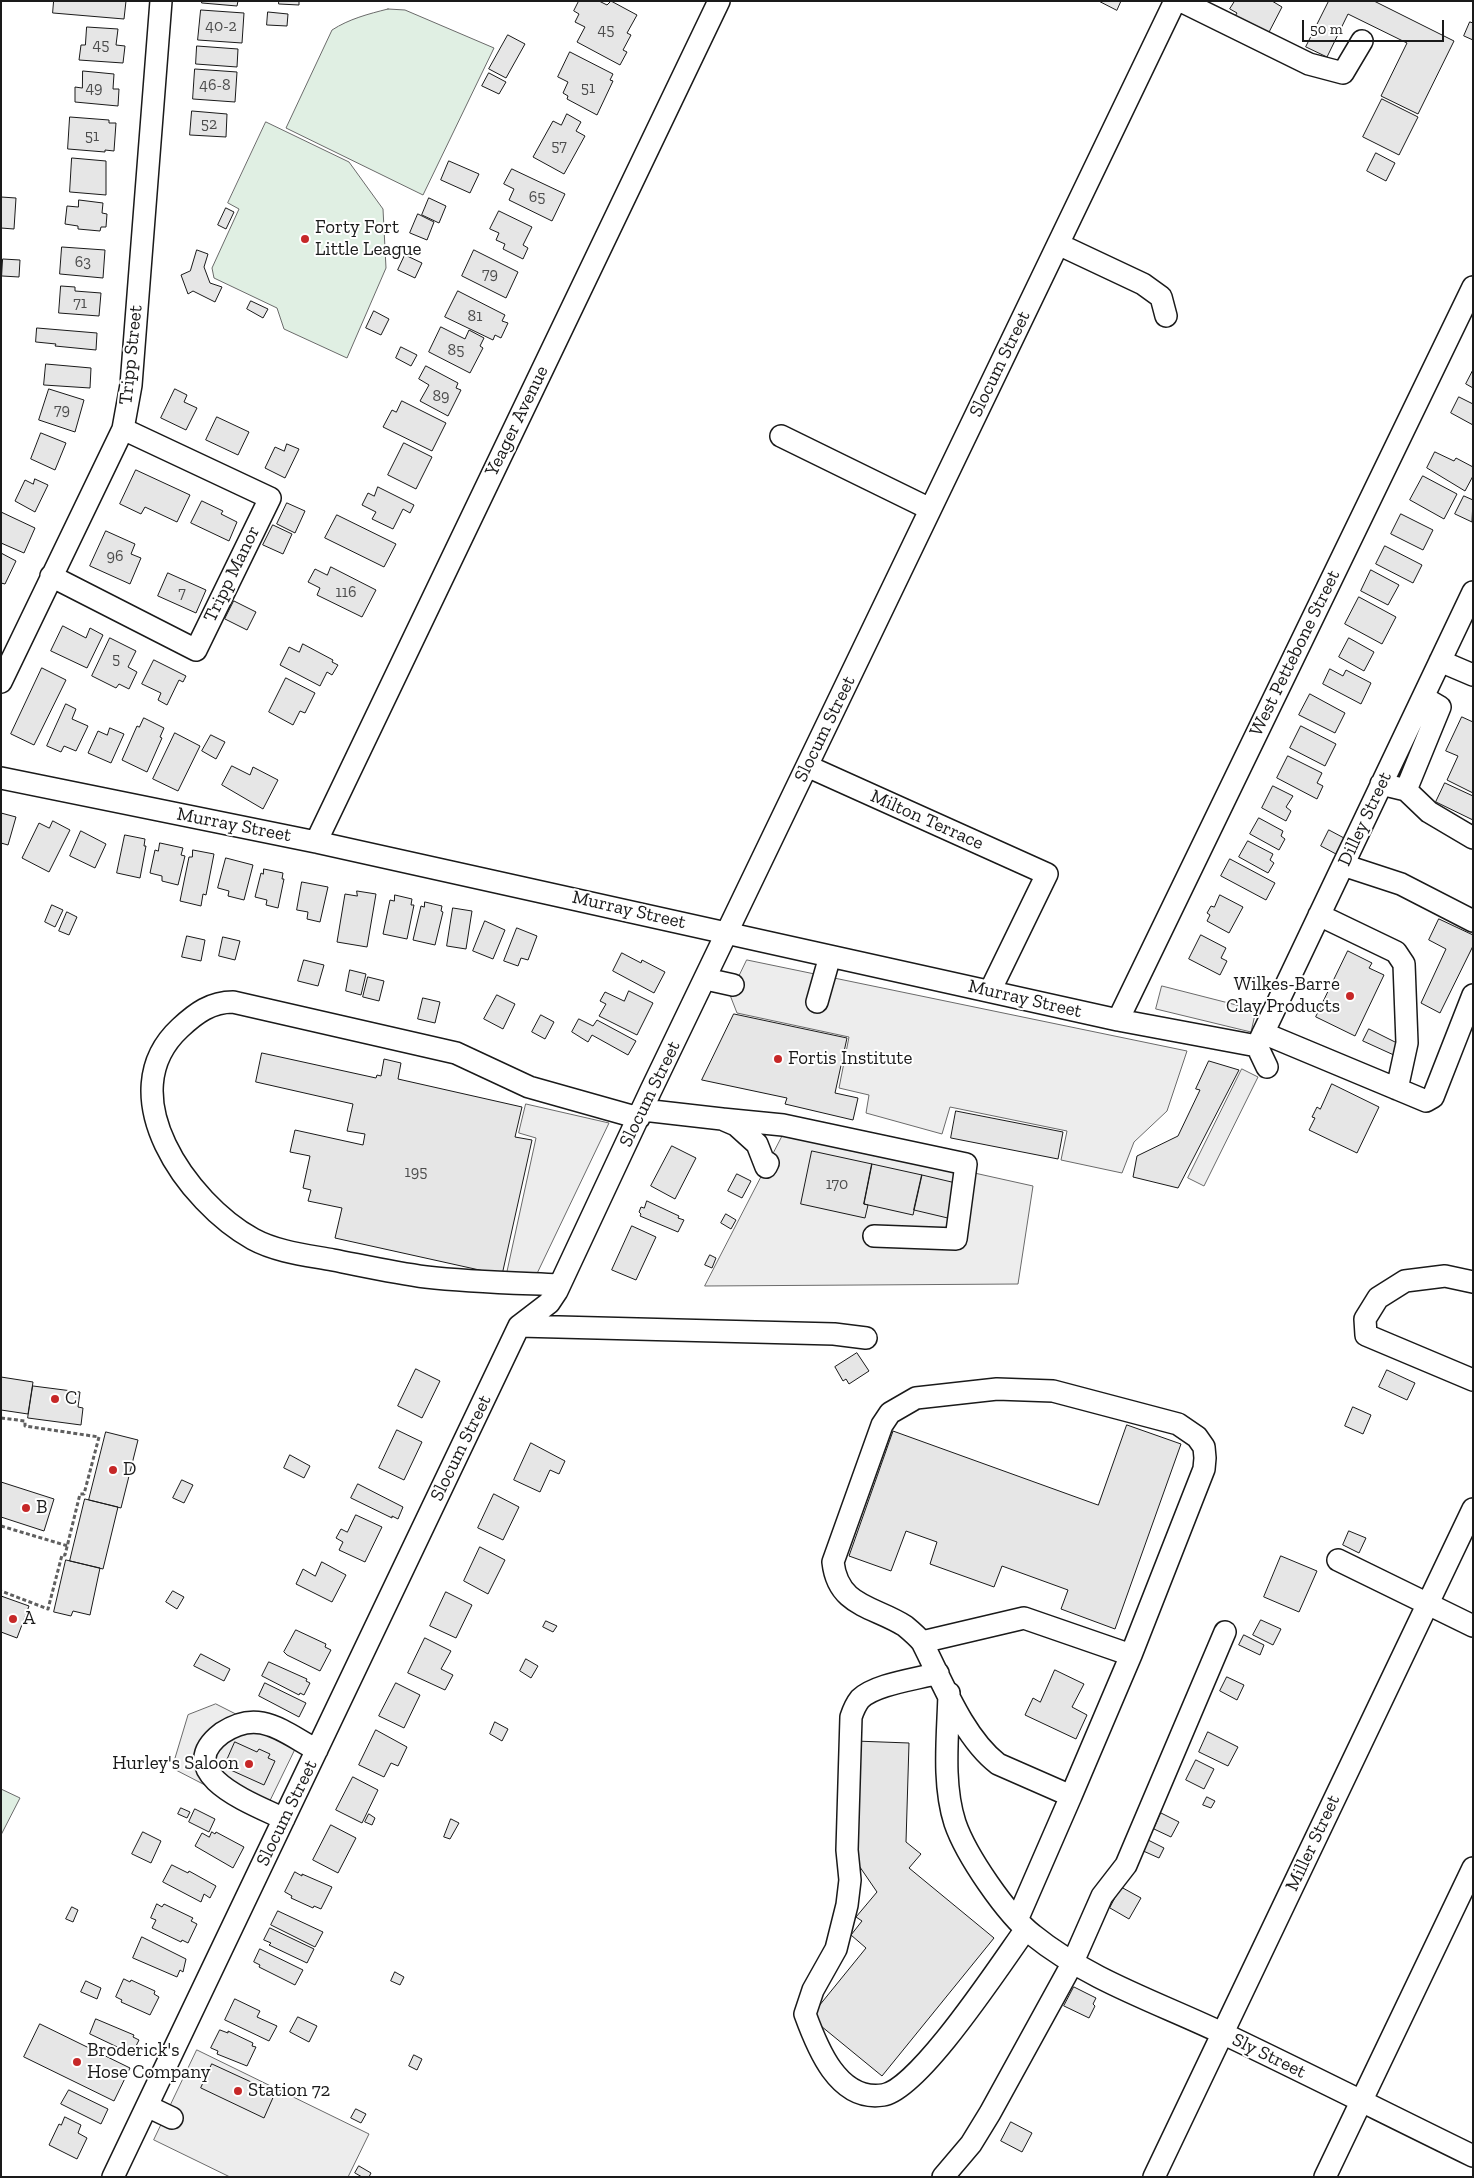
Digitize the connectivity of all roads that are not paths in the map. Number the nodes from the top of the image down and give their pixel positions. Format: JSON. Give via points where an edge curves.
{"nodes":[{"id":1,"x":161,"y":1,"type":"edge"},
{"id":2,"x":719,"y":1,"type":"edge"},
{"id":3,"x":1175,"y":1,"type":"edge"},
{"id":4,"x":1181,"y":1,"type":"edge"},
{"id":5,"x":1362,"y":41,"type":"dead end"},
{"id":6,"x":1058,"y":244,"type":"junction"},
{"id":7,"x":1473,"y":287,"type":"edge"},
{"id":8,"x":1166,"y":316,"type":"dead end"},
{"id":9,"x":123,"y":429,"type":"junction"},
{"id":10,"x":780,"y":436,"type":"dead end"},
{"id":11,"x":930,"y":509,"type":"junction"},
{"id":12,"x":51,"y":576,"type":"junction"},
{"id":13,"x":1473,"y":592,"type":"edge"},
{"id":14,"x":1440,"y":661,"type":"junction"},
{"id":15,"x":1473,"y":674,"type":"edge"},
{"id":16,"x":1,"y":682,"type":"edge"},
{"id":17,"x":1423,"y":697,"type":"junction"},
{"id":18,"x":807,"y":766,"type":"junction"},
{"id":19,"x":1,"y":778,"type":"edge"},
{"id":20,"x":1381,"y":784,"type":"junction"},
{"id":21,"x":1406,"y":790,"type":"junction"},
{"id":22,"x":1473,"y":838,"type":"edge"},
{"id":23,"x":316,"y":842,"type":"junction"},
{"id":24,"x":1343,"y":865,"type":"junction"},
{"id":25,"x":1319,"y":915,"type":"junction"},
{"id":26,"x":1473,"y":921,"type":"edge"},
{"id":27,"x":728,"y":934,"type":"junction"},
{"id":28,"x":830,"y":956,"type":"junction"},
{"id":29,"x":706,"y":979,"type":"junction"},
{"id":30,"x":733,"y":985,"type":"dead end"},
{"id":31,"x":990,"y":991,"type":"junction"},
{"id":32,"x":1473,"y":994,"type":"edge"},
{"id":33,"x":817,"y":1002,"type":"dead end"},
{"id":34,"x":1118,"y":1020,"type":"junction"},
{"id":35,"x":1260,"y":1039,"type":"junction"},
{"id":36,"x":1266,"y":1067,"type":"dead end"},
{"id":37,"x":1397,"y":1089,"type":"junction"},
{"id":38,"x":641,"y":1114,"type":"junction"},
{"id":39,"x":722,"y":1119,"type":"junction"},
{"id":40,"x":768,"y":1164,"type":"dead end"},
{"id":41,"x":874,"y":1236,"type":"dead end"},
{"id":42,"x":1473,"y":1282,"type":"edge"},
{"id":43,"x":558,"y":1285,"type":"junction"},
{"id":44,"x":519,"y":1326,"type":"junction"},
{"id":45,"x":866,"y":1338,"type":"dead end"},
{"id":46,"x":1473,"y":1380,"type":"edge"},
{"id":47,"x":1473,"y":1509,"type":"edge"},
{"id":48,"x":1338,"y":1560,"type":"dead end"},
{"id":49,"x":1427,"y":1604,"type":"junction"},
{"id":50,"x":1473,"y":1626,"type":"edge"},
{"id":51,"x":1224,"y":1632,"type":"dead end"},
{"id":52,"x":922,"y":1642,"type":"junction"},
{"id":53,"x":1131,"y":1655,"type":"junction"},
{"id":54,"x":938,"y":1673,"type":"junction"},
{"id":55,"x":949,"y":1693,"type":"junction"},
{"id":56,"x":317,"y":1750,"type":"junction"},
{"id":57,"x":1072,"y":1796,"type":"junction"},
{"id":58,"x":284,"y":1819,"type":"junction"},
{"id":59,"x":1473,"y":1868,"type":"edge"},
{"id":60,"x":1022,"y":1925,"type":"junction"},
{"id":61,"x":1069,"y":1960,"type":"junction"},
{"id":62,"x":1222,"y":2033,"type":"junction"},
{"id":63,"x":1363,"y":2102,"type":"junction"},
{"id":64,"x":147,"y":2106,"type":"junction"},
{"id":65,"x":172,"y":2118,"type":"dead end"},
{"id":66,"x":1473,"y":2156,"type":"edge"},
{"id":67,"x":113,"y":2177,"type":"edge"},
{"id":68,"x":943,"y":2177,"type":"edge"},
{"id":69,"x":1154,"y":2177,"type":"edge"},
{"id":70,"x":1326,"y":2177,"type":"edge"}],
"edges":[{"from":1,"to":9,"type":"street","name":"Tripp Street","via":[[130,385]]},
{"from":2,"to":23,"type":"street","name":"Yeager Avenue"},
{"from":3,"to":6,"type":"street","name":"Slocum Street"},
{"from":4,"to":5,"type":"street","via":[[1309,64],[1343,74]]},
{"from":6,"to":8,"type":"street","via":[[1143,284],[1161,297]]},
{"from":6,"to":11,"type":"street","name":"Slocum Street"},
{"from":7,"to":34,"type":"street","name":"West Pettebone Street"},
{"from":9,"to":12,"type":"street","name":"Tripp Street"},
{"from":9,"to":12,"type":"street","name":"Tripp Manor","via":[[270,498],[196,650]]},
{"from":10,"to":11,"type":"street"},
{"from":11,"to":18,"type":"street","name":"Slocum Street"},
{"from":12,"to":16,"type":"street","name":"Tripp Street"},
{"from":13,"to":14,"type":"street","name":"Dilley Street"},
{"from":14,"to":15,"type":"street"},
{"from":14,"to":17,"type":"street","name":"Dilley Street"},
{"from":17,"to":20,"type":"street","name":"Dilley Street"},
{"from":17,"to":21,"type":"street","via":[[1440,707]]},
{"from":18,"to":27,"type":"street","name":"Slocum Street"},
{"from":18,"to":31,"type":"street","name":"Milton Terrace","via":[[1047,874]]},
{"from":19,"to":23,"type":"street","name":"Murray Street"},
{"from":20,"to":21,"type":"street"},
{"from":20,"to":24,"type":"street","name":"Dilley Street"},
{"from":21,"to":22,"type":"street","via":[[1429,812]]},
{"from":23,"to":27,"type":"street","name":"Murray Street"},
{"from":24,"to":25,"type":"street","name":"Dilley Street"},
{"from":24,"to":26,"type":"street","via":[[1401,884]]},
{"from":25,"to":35,"type":"street","name":"Dilley Street"},
{"from":25,"to":37,"type":"street","via":[[1396,952],[1404,964],[1407,1042]]},
{"from":27,"to":28,"type":"street","name":"Murray Street"},
{"from":27,"to":29,"type":"street","name":"Slocum Street"},
{"from":28,"to":31,"type":"street","name":"Murray Street"},
{"from":28,"to":33,"type":"street"},
{"from":29,"to":30,"type":"street"},
{"from":29,"to":38,"type":"street","name":"Slocum Street"},
{"from":31,"to":34,"type":"street","name":"Murray Street"},
{"from":32,"to":37,"type":"street","name":"Murray Street","via":[[1433,1097],[1426,1101]]},
{"from":34,"to":35,"type":"street","name":"Murray Street","via":[[1195,1043]]},
{"from":35,"to":36,"type":"street"},
{"from":35,"to":37,"type":"street","name":"Murray Street"},
{"from":38,"to":39,"type":"street"},
{"from":38,"to":43,"type":"street","name":"Slocum Street"},
{"from":38,"to":43,"type":"street","via":[[529,1087],[456,1053],[233,1002],[219,1002],[202,1010],[173,1034],[163,1048],[152,1090],[155,1120],[162,1139],[196,1193],[253,1239],[294,1253],[426,1277]]},
{"from":39,"to":40,"type":"street","via":[[736,1125],[757,1144],[766,1167]]},
{"from":39,"to":41,"type":"street","via":[[783,1125],[966,1164],[956,1239]]},
{"from":42,"to":46,"type":"street","via":[[1445,1276],[1405,1281],[1378,1298],[1366,1319],[1366,1335]]},
{"from":43,"to":44,"type":"street","name":"Slocum Street","via":[[549,1303]]},
{"from":44,"to":45,"type":"street","via":[[834,1334]]},
{"from":44,"to":56,"type":"street","name":"Slocum Street"},
{"from":47,"to":49,"type":"street","name":"Miller Street"},
{"from":48,"to":49,"type":"street"},
{"from":49,"to":50,"type":"street"},
{"from":49,"to":62,"type":"street","name":"Miller Street"},
{"from":51,"to":61,"type":"street","via":[[1126,1865],[1102,1896]]},
{"from":52,"to":53,"type":"street","via":[[1024,1618]]},
{"from":52,"to":53,"type":"street","via":[[904,1625],[851,1598],[840,1586],[834,1572],[833,1562],[882,1425],[890,1412],[916,1398],[997,1389],[1053,1392],[1178,1424],[1197,1437],[1204,1447],[1204,1469]]},
{"from":52,"to":54,"type":"street"},
{"from":53,"to":57,"type":"street"},
{"from":54,"to":55,"type":"street"},
{"from":54,"to":60,"type":"street","via":[[868,1694],[860,1699],[851,1716],[847,1905],[836,1949],[813,1990],[805,2014],[824,2060],[844,2083],[858,2091],[874,2096],[895,2092],[947,2037]]},
{"from":55,"to":57,"type":"street","via":[[966,1726],[998,1764]]},
{"from":55,"to":60,"type":"street","name":"Sly Street","via":[[948,1772],[955,1821],[991,1886]]},
{"from":56,"to":58,"type":"street","name":"Slocum Street"},
{"from":56,"to":58,"type":"street","via":[[284,1731],[251,1722],[232,1727],[208,1748],[207,1766],[224,1789]]},
{"from":57,"to":60,"type":"street"},
{"from":58,"to":64,"type":"street","name":"Slocum Street"},
{"from":59,"to":63,"type":"street"},
{"from":60,"to":61,"type":"street","name":"Sly Street"},
{"from":61,"to":62,"type":"street","name":"Sly Street"},
{"from":61,"to":68,"type":"street","via":[[990,2113],[971,2144]]},
{"from":62,"to":63,"type":"street","name":"Sly Street"},
{"from":62,"to":69,"type":"street","name":"Miller Street"},
{"from":63,"to":66,"type":"street","name":"Sly Street"},
{"from":63,"to":70,"type":"street"},
{"from":64,"to":65,"type":"street"},
{"from":64,"to":67,"type":"street","name":"Slocum Street"}]}
